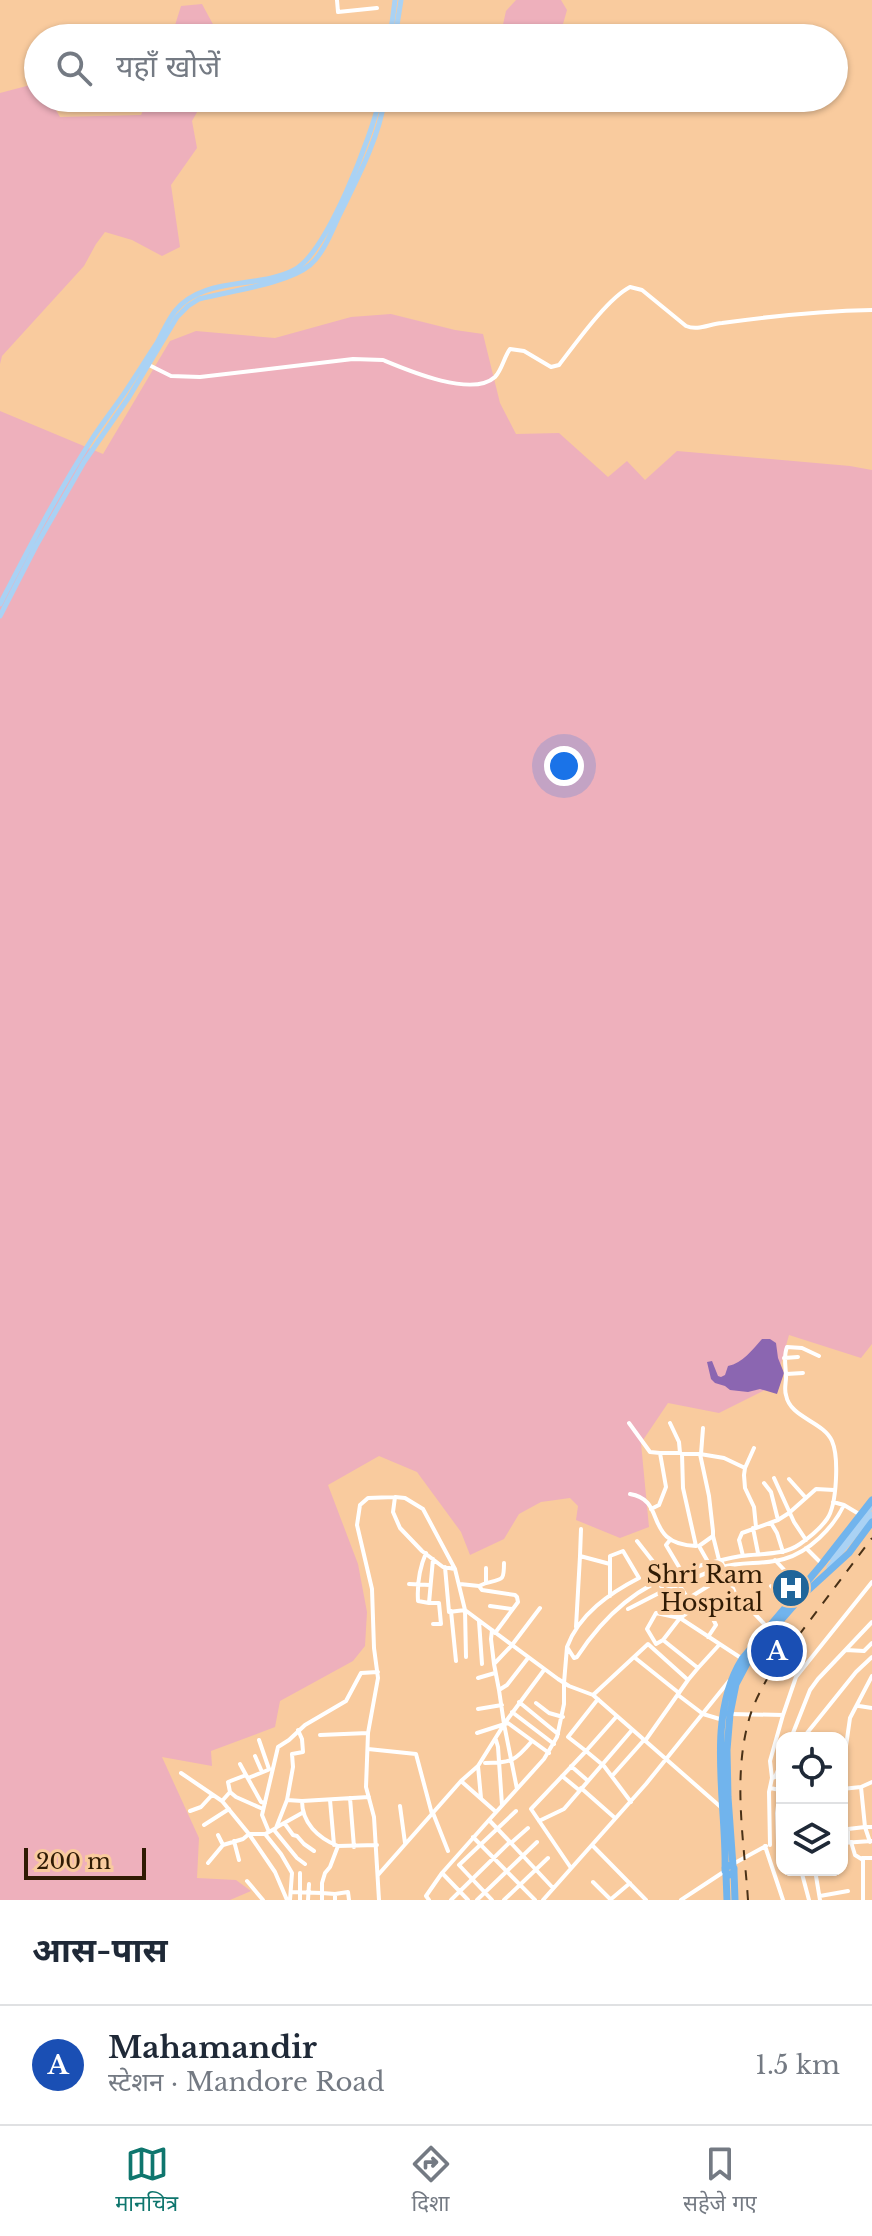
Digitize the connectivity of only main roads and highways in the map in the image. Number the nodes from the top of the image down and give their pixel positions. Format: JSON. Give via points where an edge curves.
{"nodes":[{"id":1,"x":398,"y":0,"type":"edge"},
{"id":2,"x":394,"y":24,"type":"edge"},
{"id":3,"x":379,"y":112,"type":"edge"},
{"id":4,"x":309,"y":262,"type":"junction"},
{"id":5,"x":0,"y":604,"type":"edge"},
{"id":6,"x":0,"y":616,"type":"edge"},
{"id":7,"x":872,"y":1500,"type":"edge"},
{"id":8,"x":872,"y":1506,"type":"edge"},
{"id":9,"x":872,"y":1514,"type":"edge"},
{"id":10,"x":872,"y":1522,"type":"edge"},
{"id":11,"x":827,"y":1565,"type":"junction"},
{"id":12,"x":725,"y":1716,"type":"junction"},
{"id":13,"x":729,"y":1869,"type":"junction"},
{"id":14,"x":727,"y":1900,"type":"edge"},
{"id":15,"x":735,"y":1900,"type":"edge"}],
"edges":[{"from":1,"to":2,"type":"main road"},
{"from":3,"to":4,"type":"main road"},
{"from":4,"to":5,"type":"main road","via":[[293,271],[206,291],[176,310],[62,488]]},
{"from":4,"to":6,"type":"main road","via":[[291,276],[199,299],[177,317],[67,491]]},
{"from":7,"to":11,"type":"highway"},
{"from":8,"to":11,"type":"main road"},
{"from":9,"to":11,"type":"main road"},
{"from":10,"to":11,"type":"highway","via":[[849,1553]]},
{"from":11,"to":12,"type":"highway","via":[[747,1661]]},
{"from":11,"to":12,"type":"highway","via":[[742,1659]]},
{"from":12,"to":13,"type":"highway"},
{"from":12,"to":13,"type":"highway","via":[[723,1809]]},
{"from":13,"to":14,"type":"highway"},
{"from":13,"to":15,"type":"highway"}]}
